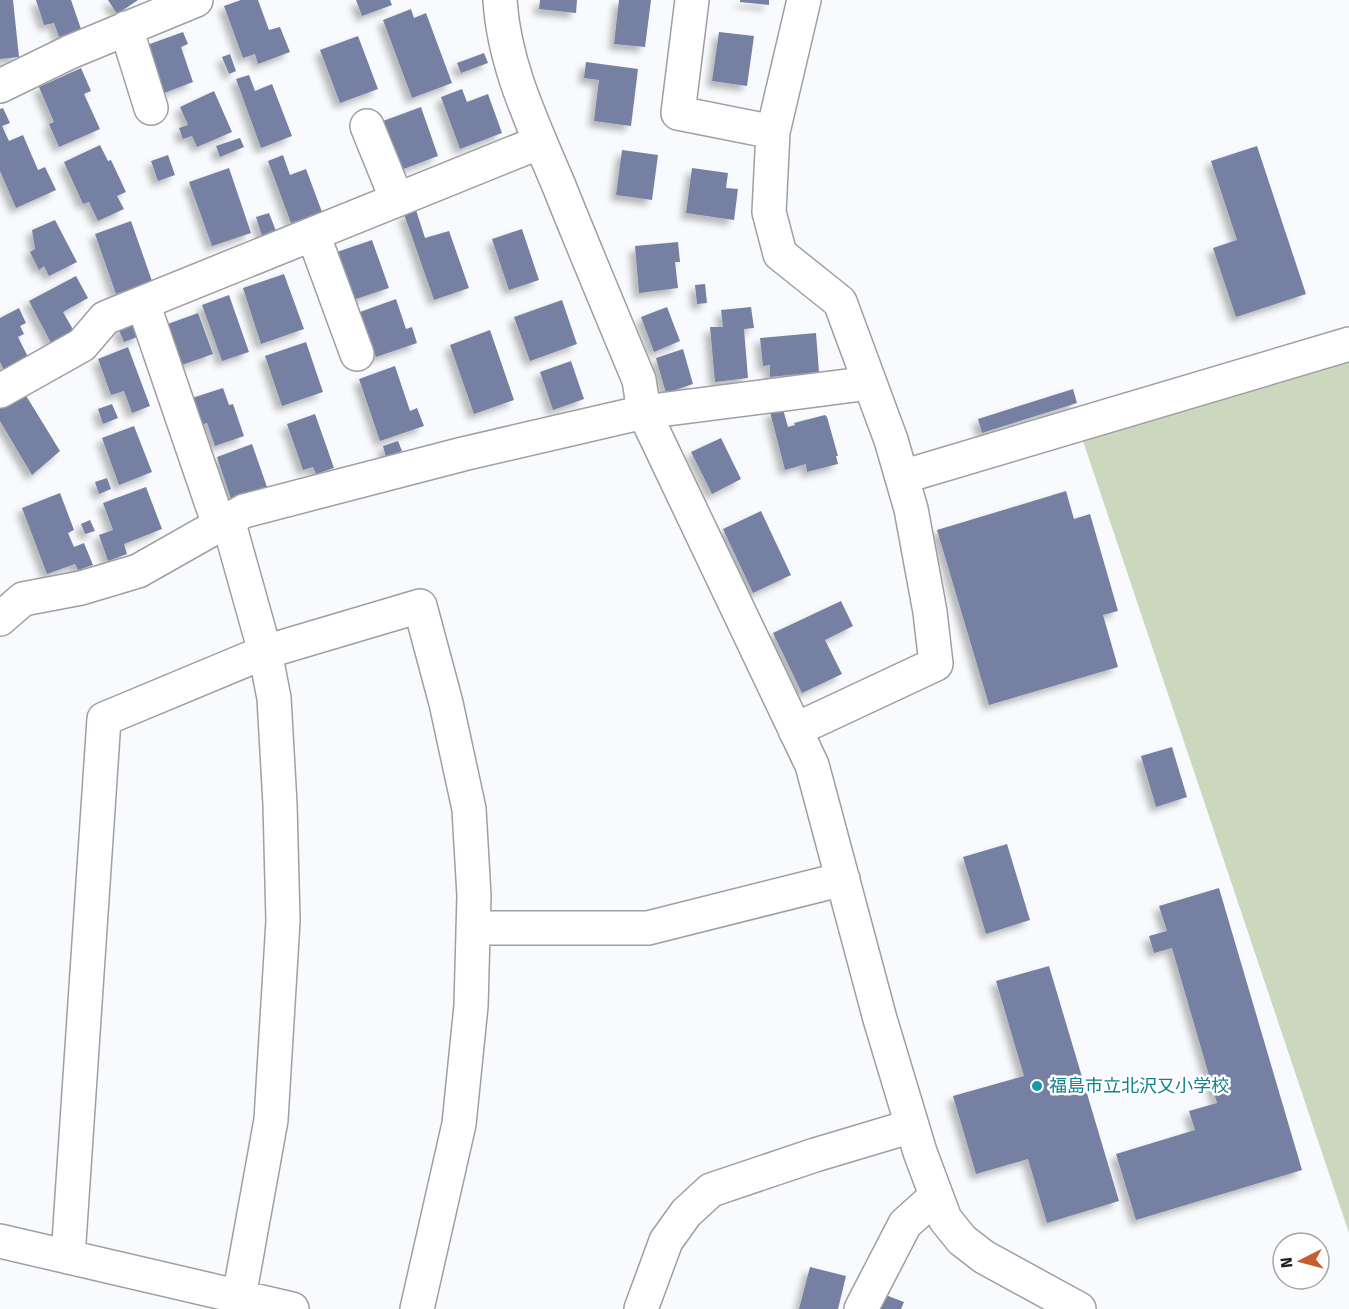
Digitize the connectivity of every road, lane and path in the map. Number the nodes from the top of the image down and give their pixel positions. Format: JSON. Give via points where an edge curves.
{"nodes":[{"id":1,"x":500,"y":0,"type":"edge"},
{"id":2,"x":692,"y":0,"type":"edge"},
{"id":3,"x":804,"y":0,"type":"edge"},
{"id":4,"x":188,"y":2,"type":"edge"},
{"id":5,"x":126,"y":28,"type":"junction"},
{"id":6,"x":0,"y":86,"type":"edge"},
{"id":7,"x":151,"y":108,"type":"dead end"},
{"id":8,"x":367,"y":126,"type":"dead end"},
{"id":9,"x":773,"y":132,"type":"junction"},
{"id":10,"x":540,"y":142,"type":"junction"},
{"id":11,"x":397,"y":200,"type":"junction"},
{"id":12,"x":313,"y":234,"type":"junction"},
{"id":13,"x":143,"y":303,"type":"junction"},
{"id":14,"x":1349,"y":344,"type":"edge"},
{"id":15,"x":357,"y":354,"type":"dead end"},
{"id":16,"x":870,"y":383,"type":"junction"},
{"id":17,"x":0,"y":391,"type":"edge"},
{"id":18,"x":644,"y":412,"type":"junction"},
{"id":19,"x":902,"y":477,"type":"junction"},
{"id":20,"x":224,"y":523,"type":"junction"},
{"id":21,"x":0,"y":619,"type":"edge"},
{"id":22,"x":265,"y":652,"type":"junction"},
{"id":23,"x":795,"y":730,"type":"junction"},
{"id":24,"x":843,"y":879,"type":"junction"},
{"id":25,"x":473,"y":928,"type":"junction"},
{"id":26,"x":912,"y":1126,"type":"junction"},
{"id":27,"x":936,"y":1196,"type":"junction"},
{"id":28,"x":0,"y":1241,"type":"edge"},
{"id":29,"x":68,"y":1257,"type":"junction"},
{"id":30,"x":239,"y":1297,"type":"junction"},
{"id":31,"x":292,"y":1309,"type":"edge"},
{"id":32,"x":417,"y":1309,"type":"edge"},
{"id":33,"x":641,"y":1309,"type":"edge"},
{"id":34,"x":861,"y":1309,"type":"edge"},
{"id":35,"x":1079,"y":1309,"type":"edge"}],
"edges":[{"from":1,"to":10,"type":"street","via":[[510,64]]},
{"from":2,"to":9,"type":"street","via":[[678,113]]},
{"from":3,"to":9,"type":"street"},
{"from":4,"to":5,"type":"street"},
{"from":5,"to":6,"type":"street"},
{"from":5,"to":7,"type":"street"},
{"from":8,"to":11,"type":"street"},
{"from":9,"to":16,"type":"street","via":[[770,212],[780,254],[840,302]]},
{"from":10,"to":11,"type":"street"},
{"from":10,"to":18,"type":"street","via":[[639,380]]},
{"from":11,"to":12,"type":"street"},
{"from":12,"to":13,"type":"street"},
{"from":12,"to":15,"type":"street"},
{"from":13,"to":17,"type":"street","via":[[105,318],[82,345]]},
{"from":13,"to":20,"type":"street"},
{"from":14,"to":19,"type":"street"},
{"from":16,"to":18,"type":"street"},
{"from":16,"to":19,"type":"street"},
{"from":18,"to":20,"type":"street","via":[[244,511]]},
{"from":18,"to":23,"type":"street"},
{"from":19,"to":23,"type":"street","via":[[930,612],[936,664]]},
{"from":20,"to":21,"type":"street","via":[[138,572],[23,599]]},
{"from":20,"to":22,"type":"street"},
{"from":22,"to":25,"type":"street","via":[[420,606],[469,809]]},
{"from":22,"to":29,"type":"street","via":[[104,719]]},
{"from":22,"to":30,"type":"street","via":[[274,698],[283,921],[271,1120]]},
{"from":23,"to":24,"type":"street","via":[[812,765]]},
{"from":24,"to":25,"type":"street","via":[[648,928]]},
{"from":24,"to":26,"type":"street"},
{"from":25,"to":32,"type":"street","via":[[471,1006],[459,1124]]},
{"from":26,"to":27,"type":"street"},
{"from":26,"to":33,"type":"street","via":[[711,1190],[686,1213],[666,1241]]},
{"from":27,"to":34,"type":"street","via":[[905,1224]]},
{"from":27,"to":35,"type":"street","via":[[945,1219],[962,1240],[984,1257]]},
{"from":28,"to":29,"type":"street"},
{"from":29,"to":30,"type":"street"},
{"from":30,"to":31,"type":"street"}]}
